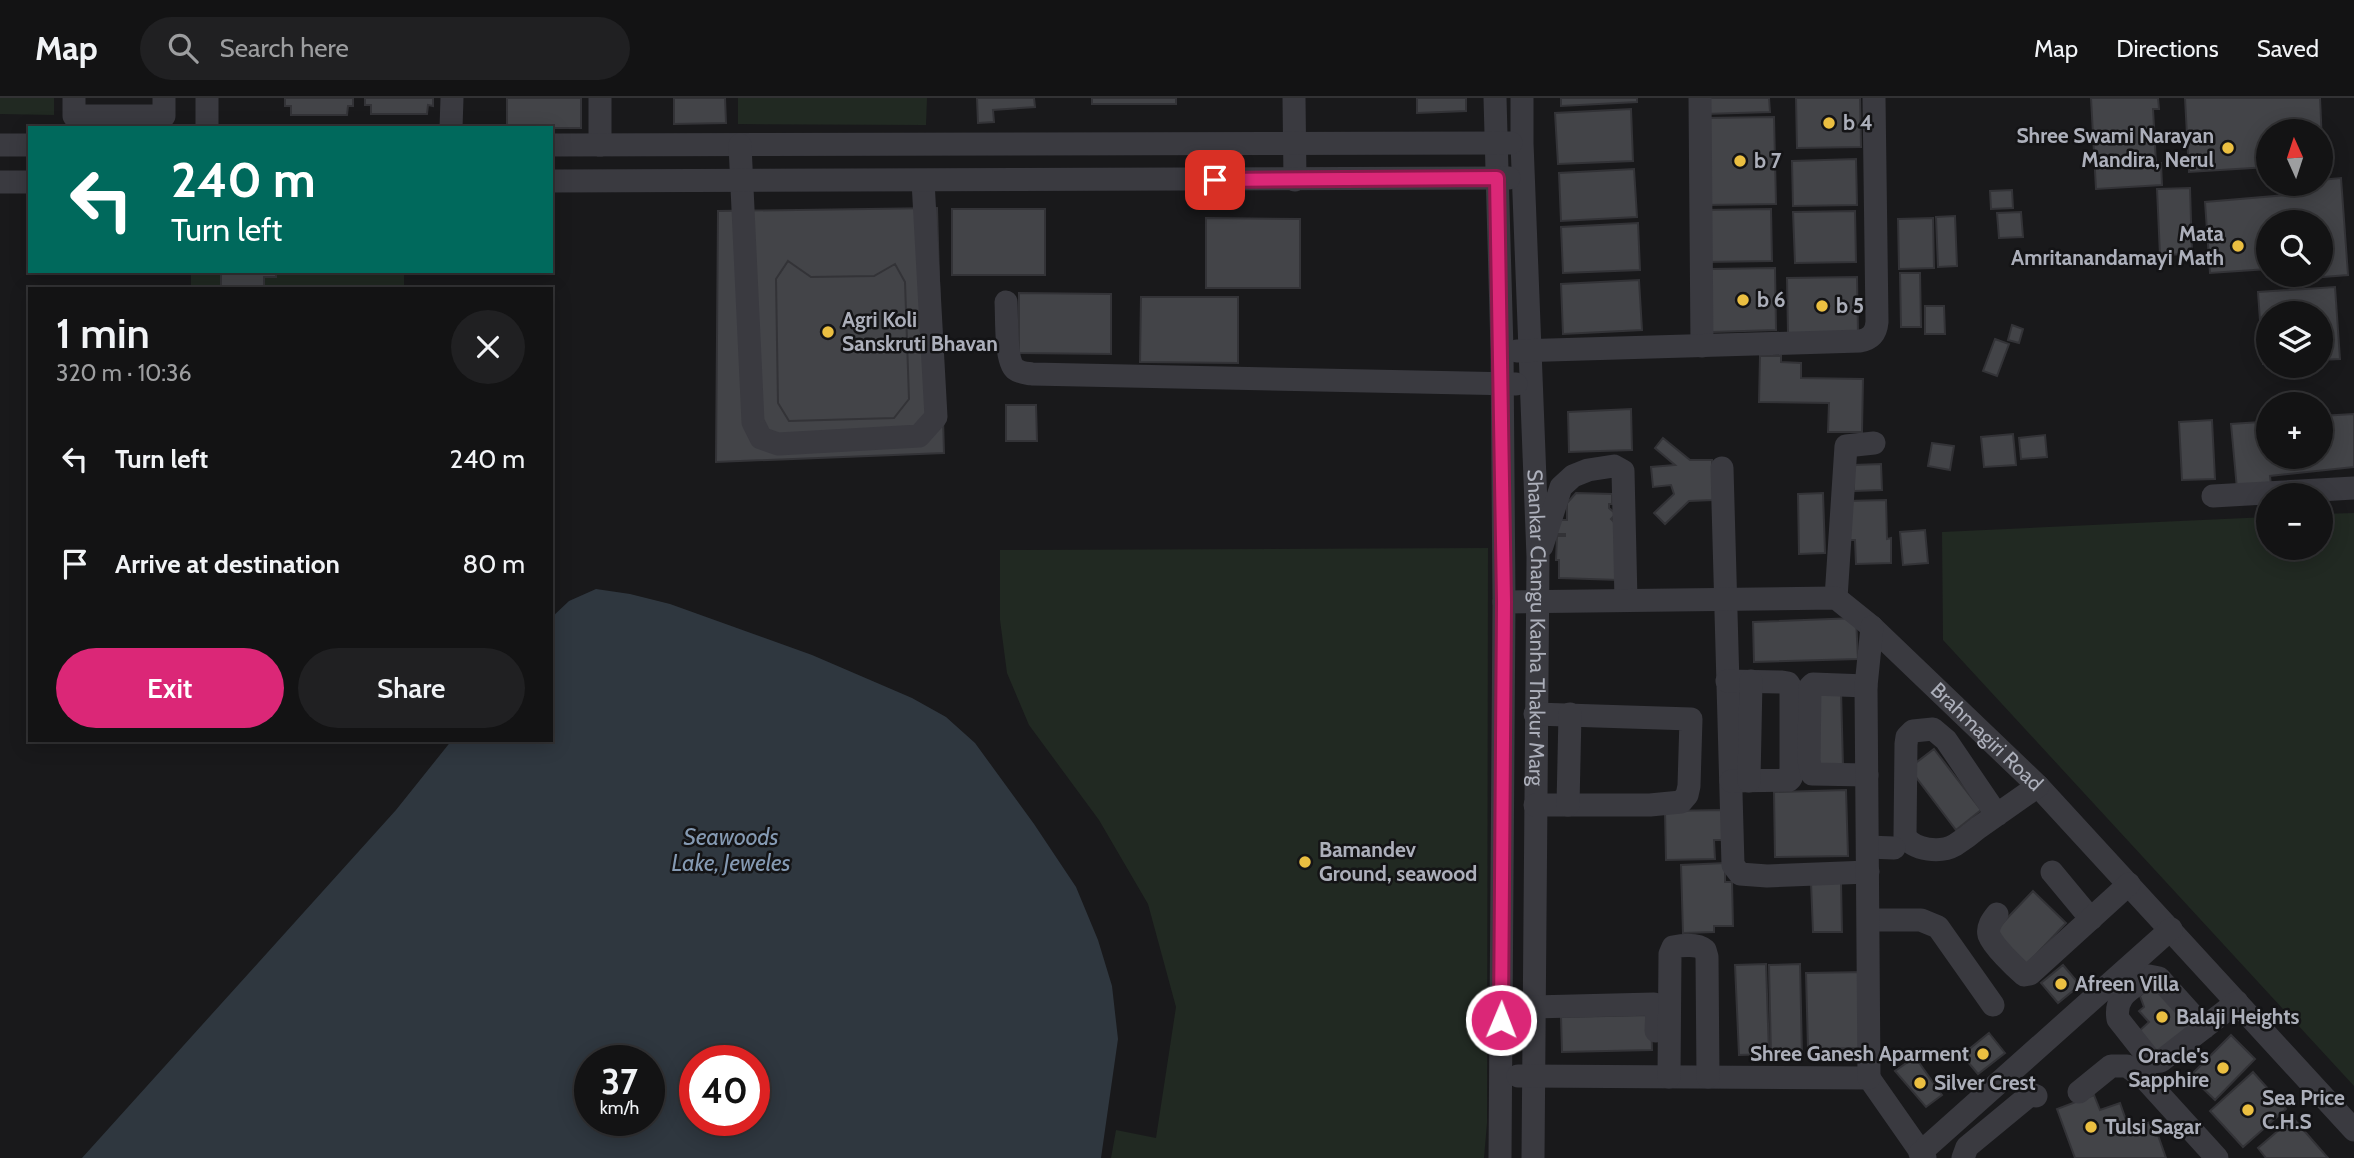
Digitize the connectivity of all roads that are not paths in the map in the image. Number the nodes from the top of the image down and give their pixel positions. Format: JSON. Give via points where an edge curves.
{"nodes":[{"id":1,"x":74,"y":98,"type":"edge"},
{"id":2,"x":164,"y":98,"type":"edge"},
{"id":3,"x":207,"y":98,"type":"edge"},
{"id":4,"x":452,"y":98,"type":"edge"},
{"id":5,"x":600,"y":98,"type":"edge"},
{"id":6,"x":1294,"y":98,"type":"edge"},
{"id":7,"x":1495,"y":98,"type":"edge"},
{"id":8,"x":1522,"y":98,"type":"edge"},
{"id":9,"x":1700,"y":98,"type":"edge"},
{"id":10,"x":1874,"y":98,"type":"edge"},
{"id":11,"x":207,"y":126,"type":"edge"},
{"id":12,"x":452,"y":126,"type":"edge"},
{"id":13,"x":1522,"y":143,"type":"junction"},
{"id":14,"x":1496,"y":144,"type":"junction"},
{"id":15,"x":0,"y":145,"type":"edge"},
{"id":16,"x":28,"y":145,"type":"edge"},
{"id":17,"x":553,"y":145,"type":"edge"},
{"id":18,"x":600,"y":145,"type":"junction"},
{"id":19,"x":740,"y":145,"type":"junction"},
{"id":20,"x":1296,"y":145,"type":"junction"},
{"id":21,"x":1497,"y":178,"type":"junction"},
{"id":22,"x":1523,"y":178,"type":"junction"},
{"id":23,"x":1295,"y":180,"type":"junction"},
{"id":24,"x":553,"y":181,"type":"edge"},
{"id":25,"x":740,"y":181,"type":"junction"},
{"id":26,"x":923,"y":181,"type":"junction"},
{"id":27,"x":28,"y":182,"type":"edge"},
{"id":28,"x":0,"y":183,"type":"edge"},
{"id":29,"x":1006,"y":302,"type":"dead end"},
{"id":30,"x":1702,"y":346,"type":"junction"},
{"id":31,"x":1502,"y":350,"type":"junction"},
{"id":32,"x":1531,"y":351,"type":"junction"},
{"id":33,"x":1501,"y":383,"type":"junction"},
{"id":34,"x":1531,"y":385,"type":"junction"},
{"id":35,"x":1874,"y":443,"type":"dead end"},
{"id":36,"x":1722,"y":468,"type":"dead end"},
{"id":37,"x":2354,"y":488,"type":"edge"},
{"id":38,"x":2213,"y":496,"type":"dead end"},
{"id":39,"x":1538,"y":557,"type":"junction"},
{"id":40,"x":1836,"y":598,"type":"junction"},
{"id":41,"x":1536,"y":600,"type":"junction"},
{"id":42,"x":1626,"y":600,"type":"junction"},
{"id":43,"x":1725,"y":600,"type":"junction"},
{"id":44,"x":1504,"y":602,"type":"junction"},
{"id":45,"x":1872,"y":627,"type":"junction"},
{"id":46,"x":1727,"y":681,"type":"junction"},
{"id":47,"x":1751,"y":681,"type":"junction"},
{"id":48,"x":1858,"y":686,"type":"junction"},
{"id":49,"x":1535,"y":714,"type":"junction"},
{"id":50,"x":1570,"y":714,"type":"junction"},
{"id":51,"x":1691,"y":719,"type":"junction"},
{"id":52,"x":1729,"y":721,"type":"junction"},
{"id":53,"x":1859,"y":775,"type":"junction"},
{"id":54,"x":1740,"y":781,"type":"junction"},
{"id":55,"x":2038,"y":786,"type":"junction"},
{"id":56,"x":1568,"y":804,"type":"junction"},
{"id":57,"x":1535,"y":805,"type":"junction"},
{"id":58,"x":1997,"y":815,"type":"junction"},
{"id":59,"x":1868,"y":847,"type":"junction"},
{"id":60,"x":1895,"y":848,"type":"dead end"},
{"id":61,"x":1868,"y":872,"type":"junction"},
{"id":62,"x":2052,"y":873,"type":"dead end"},
{"id":63,"x":2129,"y":884,"type":"junction"},
{"id":64,"x":1997,"y":914,"type":"dead end"},
{"id":65,"x":2091,"y":919,"type":"junction"},
{"id":66,"x":1869,"y":920,"type":"junction"},
{"id":67,"x":2171,"y":929,"type":"junction"},
{"id":68,"x":2237,"y":1002,"type":"junction"},
{"id":69,"x":1993,"y":1005,"type":"dead end"},
{"id":70,"x":1533,"y":1007,"type":"junction"},
{"id":71,"x":2204,"y":1028,"type":"dead end"},
{"id":72,"x":1532,"y":1075,"type":"junction"},
{"id":73,"x":1501,"y":1076,"type":"junction"},
{"id":74,"x":1662,"y":1077,"type":"junction"},
{"id":75,"x":1708,"y":1077,"type":"junction"},
{"id":76,"x":1869,"y":1078,"type":"junction"},
{"id":77,"x":2079,"y":1092,"type":"dead end"},
{"id":78,"x":2036,"y":1096,"type":"dead end"},
{"id":79,"x":2354,"y":1129,"type":"edge"},
{"id":80,"x":1923,"y":1155,"type":"edge"},
{"id":81,"x":2212,"y":1155,"type":"edge"},
{"id":82,"x":1500,"y":1158,"type":"edge"},
{"id":83,"x":1533,"y":1158,"type":"edge"},
{"id":84,"x":1963,"y":1158,"type":"edge"}],
"edges":[{"from":1,"to":2,"type":"street","via":[[74,116],[164,116]]},
{"from":3,"to":11,"type":"street"},
{"from":4,"to":12,"type":"street"},
{"from":5,"to":18,"type":"street"},
{"from":6,"to":20,"type":"street"},
{"from":7,"to":14,"type":"street","name":"Shankar Changu Kanha Thakur Marg"},
{"from":8,"to":13,"type":"street","name":"Shankar Changu Kanha Thakur Marg"},
{"from":9,"to":30,"type":"street"},
{"from":10,"to":30,"type":"street","via":[[1874,333],[1860,341]]},
{"from":13,"to":14,"type":"street"},
{"from":13,"to":22,"type":"street","name":"Shankar Changu Kanha Thakur Marg"},
{"from":14,"to":20,"type":"street"},
{"from":14,"to":21,"type":"street","name":"Shankar Changu Kanha Thakur Marg"},
{"from":15,"to":16,"type":"street"},
{"from":17,"to":18,"type":"street"},
{"from":18,"to":19,"type":"street"},
{"from":19,"to":20,"type":"street"},
{"from":19,"to":25,"type":"street"},
{"from":20,"to":23,"type":"street"},
{"from":21,"to":22,"type":"street"},
{"from":21,"to":23,"type":"street"},
{"from":21,"to":31,"type":"street","name":"Shankar Changu Kanha Thakur Marg"},
{"from":22,"to":32,"type":"street","name":"Shankar Changu Kanha Thakur Marg"},
{"from":23,"to":26,"type":"street"},
{"from":24,"to":25,"type":"street"},
{"from":25,"to":26,"type":"street"},
{"from":25,"to":26,"type":"street","via":[[753,422],[761,438],[778,444],[919,436],[936,417]]},
{"from":27,"to":28,"type":"street"},
{"from":29,"to":33,"type":"street","via":[[1009,358],[1019,372]]},
{"from":30,"to":32,"type":"street"},
{"from":31,"to":32,"type":"street"},
{"from":31,"to":33,"type":"street","name":"Shankar Changu Kanha Thakur Marg"},
{"from":32,"to":34,"type":"street","name":"Shankar Changu Kanha Thakur Marg"},
{"from":33,"to":34,"type":"street"},
{"from":33,"to":44,"type":"street","name":"Shankar Changu Kanha Thakur Marg"},
{"from":34,"to":39,"type":"street","name":"Shankar Changu Kanha Thakur Marg"},
{"from":35,"to":40,"type":"street","via":[[1846,446]]},
{"from":36,"to":43,"type":"street"},
{"from":37,"to":38,"type":"street"},
{"from":39,"to":41,"type":"street","name":"Shankar Changu Kanha Thakur Marg"},
{"from":39,"to":42,"type":"street","via":[[1562,487],[1588,470],[1614,467],[1623,471]]},
{"from":40,"to":43,"type":"street"},
{"from":40,"to":45,"type":"street","name":"Brahmagiri Road"},
{"from":41,"to":42,"type":"street"},
{"from":41,"to":44,"type":"street"},
{"from":41,"to":49,"type":"street","name":"Shankar Changu Kanha Thakur Marg"},
{"from":42,"to":43,"type":"street"},
{"from":43,"to":46,"type":"street"},
{"from":44,"to":73,"type":"street","name":"Shankar Changu Kanha Thakur Marg"},
{"from":45,"to":48,"type":"street"},
{"from":45,"to":55,"type":"street","name":"Brahmagiri Road"},
{"from":46,"to":47,"type":"street"},
{"from":46,"to":52,"type":"street"},
{"from":47,"to":54,"type":"street"},
{"from":47,"to":54,"type":"street","via":[[1788,683],[1791,688],[1791,778]]},
{"from":48,"to":53,"type":"street"},
{"from":48,"to":53,"type":"street","via":[[1810,687],[1809,761],[1812,774]]},
{"from":49,"to":50,"type":"street"},
{"from":49,"to":57,"type":"street","name":"Shankar Changu Kanha Thakur Marg"},
{"from":50,"to":51,"type":"street"},
{"from":50,"to":56,"type":"street"},
{"from":51,"to":52,"type":"street"},
{"from":51,"to":56,"type":"street","via":[[1689,786],[1681,802]]},
{"from":52,"to":54,"type":"street"},
{"from":53,"to":59,"type":"street"},
{"from":54,"to":61,"type":"street","via":[[1733,865],[1740,874]]},
{"from":55,"to":58,"type":"street"},
{"from":55,"to":63,"type":"street","name":"Brahmagiri Road"},
{"from":56,"to":57,"type":"street"},
{"from":57,"to":70,"type":"street","name":"Shankar Changu Kanha Thakur Marg"},
{"from":58,"to":58,"type":"street","via":[[1954,845],[1929,849],[1909,843],[1905,836],[1907,737],[1925,728],[1946,740]]},
{"from":59,"to":60,"type":"street"},
{"from":59,"to":61,"type":"street"},
{"from":61,"to":66,"type":"street"},
{"from":62,"to":65,"type":"street"},
{"from":63,"to":65,"type":"street"},
{"from":63,"to":67,"type":"street","name":"Brahmagiri Road"},
{"from":64,"to":65,"type":"street","via":[[1989,924],[1990,937],[2024,975]]},
{"from":66,"to":69,"type":"street","via":[[1921,919],[1938,927],[1960,951]]},
{"from":66,"to":76,"type":"street"},
{"from":67,"to":68,"type":"street","name":"Brahmagiri Road"},
{"from":67,"to":80,"type":"street","via":[[2103,1000]]},
{"from":68,"to":71,"type":"street"},
{"from":68,"to":79,"type":"street","name":"Brahmagiri Road"},
{"from":70,"to":72,"type":"street","name":"Shankar Changu Kanha Thakur Marg"},
{"from":70,"to":74,"type":"street","via":[[1654,1004]]},
{"from":72,"to":73,"type":"street"},
{"from":72,"to":74,"type":"street"},
{"from":72,"to":83,"type":"street","name":"Shankar Changu Kanha Thakur Marg"},
{"from":73,"to":82,"type":"street","name":"Shankar Changu Kanha Thakur Marg"},
{"from":74,"to":75,"type":"street"},
{"from":74,"to":75,"type":"street","via":[[1670,954],[1678,946],[1706,950]]},
{"from":75,"to":76,"type":"street"},
{"from":76,"to":80,"type":"street"},
{"from":77,"to":81,"type":"street","via":[[2111,1066],[2127,1066],[2147,1081]]},
{"from":78,"to":84,"type":"street","via":[[2031,1094],[1967,1147]]}]}
